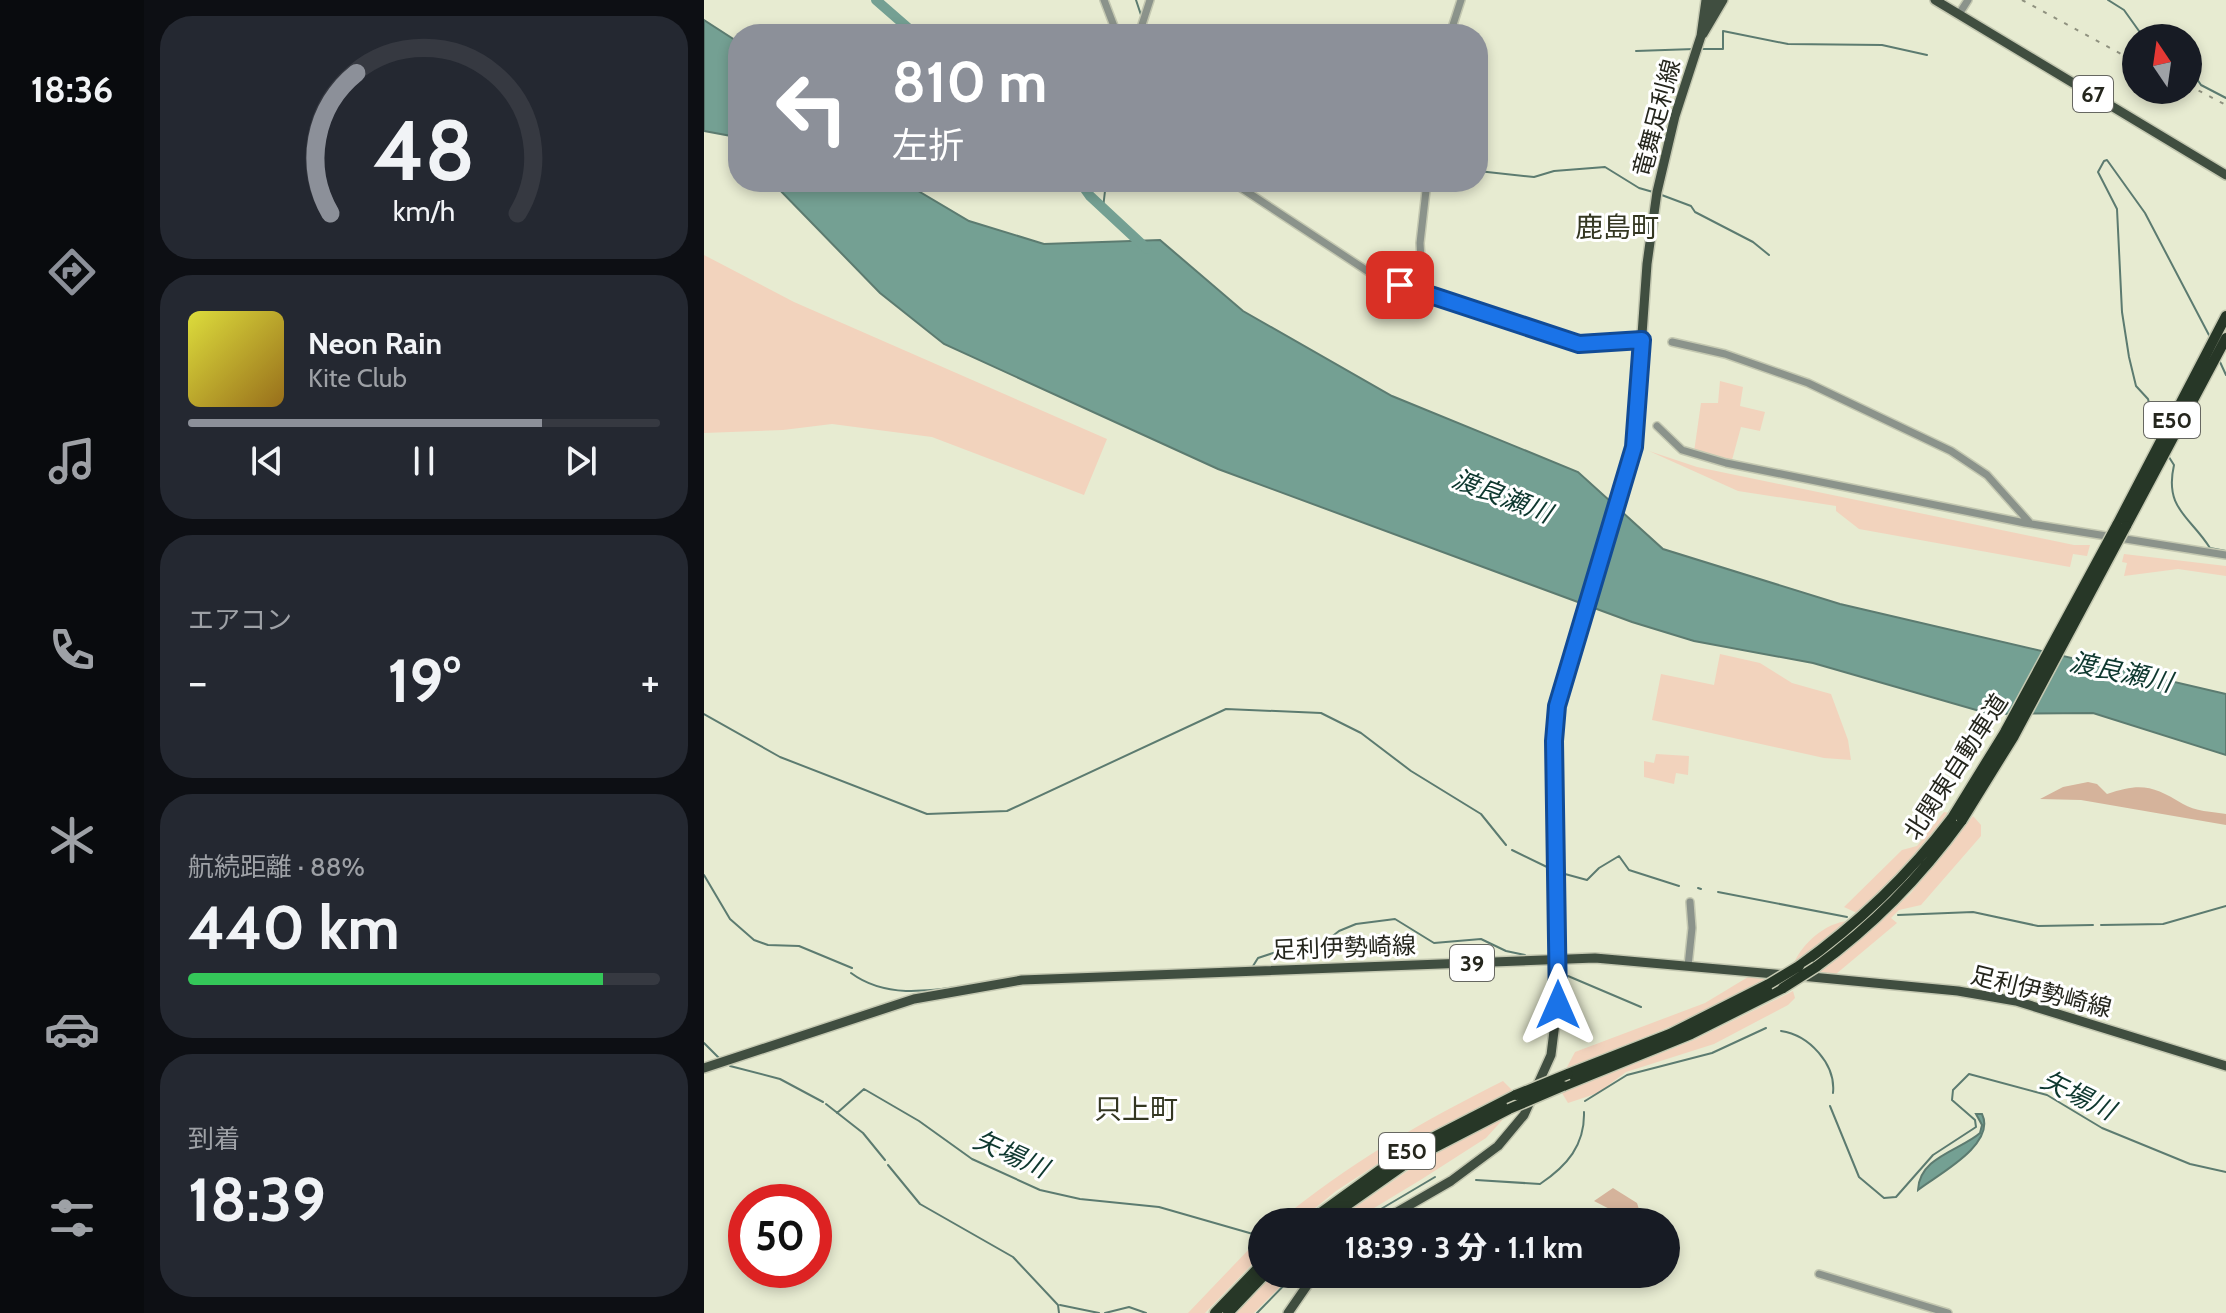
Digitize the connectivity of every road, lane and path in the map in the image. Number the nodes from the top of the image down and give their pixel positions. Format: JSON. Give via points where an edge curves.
{"nodes":[{"id":1,"x":1104,"y":0,"type":"edge"},
{"id":2,"x":1150,"y":0,"type":"edge"},
{"id":3,"x":1461,"y":0,"type":"edge"},
{"id":4,"x":1706,"y":0,"type":"edge"},
{"id":5,"x":1714,"y":0,"type":"edge"},
{"id":6,"x":1723,"y":0,"type":"edge"},
{"id":7,"x":1935,"y":0,"type":"edge"},
{"id":8,"x":1968,"y":0,"type":"edge"},
{"id":9,"x":1959,"y":14,"type":"junction"},
{"id":10,"x":1113,"y":24,"type":"edge"},
{"id":11,"x":1142,"y":24,"type":"edge"},
{"id":12,"x":1453,"y":24,"type":"edge"},
{"id":13,"x":1701,"y":36,"type":"junction"},
{"id":14,"x":2226,"y":175,"type":"edge"},
{"id":15,"x":1247,"y":192,"type":"edge"},
{"id":16,"x":1426,"y":192,"type":"edge"},
{"id":17,"x":1423,"y":292,"type":"junction"},
{"id":18,"x":2226,"y":316,"type":"edge"},
{"id":19,"x":2226,"y":338,"type":"edge"},
{"id":20,"x":1642,"y":340,"type":"junction"},
{"id":21,"x":1672,"y":342,"type":"dead end"},
{"id":22,"x":1657,"y":426,"type":"dead end"},
{"id":23,"x":2030,"y":523,"type":"junction"},
{"id":24,"x":2226,"y":555,"type":"edge"},
{"id":25,"x":1957,"y":819,"type":"junction"},
{"id":26,"x":1690,"y":902,"type":"dead end"},
{"id":27,"x":1558,"y":959,"type":"junction"},
{"id":28,"x":1688,"y":966,"type":"junction"},
{"id":29,"x":2226,"y":1066,"type":"edge"},
{"id":30,"x":704,"y":1068,"type":"edge"},
{"id":31,"x":1327,"y":1208,"type":"edge"},
{"id":32,"x":1343,"y":1208,"type":"edge"},
{"id":33,"x":1403,"y":1208,"type":"edge"},
{"id":34,"x":1819,"y":1274,"type":"dead end"},
{"id":35,"x":1248,"y":1279,"type":"edge"},
{"id":36,"x":1252,"y":1288,"type":"edge"},
{"id":37,"x":1306,"y":1288,"type":"edge"},
{"id":38,"x":1308,"y":1288,"type":"edge"},
{"id":39,"x":1215,"y":1313,"type":"edge"},
{"id":40,"x":1228,"y":1313,"type":"edge"},
{"id":41,"x":1288,"y":1313,"type":"edge"},
{"id":42,"x":1294,"y":1313,"type":"edge"},
{"id":43,"x":1948,"y":1313,"type":"edge"}],
"edges":[{"from":1,"to":10,"type":"street"},
{"from":2,"to":11,"type":"street"},
{"from":3,"to":12,"type":"street"},
{"from":4,"to":13,"type":"main road","name":"竜舞足利線"},
{"from":5,"to":13,"type":"main road"},
{"from":6,"to":13,"type":"main road","name":"竜舞足利線"},
{"from":7,"to":9,"type":"main road","number":"67"},
{"from":8,"to":9,"type":"street"},
{"from":9,"to":14,"type":"main road","number":"67"},
{"from":13,"to":20,"type":"main road","name":"竜舞足利線","via":[[1657,192]]},
{"from":15,"to":17,"type":"street","via":[[1361,270]]},
{"from":16,"to":17,"type":"street","via":[[1420,243]]},
{"from":17,"to":20,"type":"street","via":[[1579,344]]},
{"from":18,"to":25,"type":"highway","name":"北関東自動車道","number":"E50","bridge":true},
{"from":19,"to":25,"type":"highway","name":"北関東自動車道","number":"E50","bridge":true,"via":[[2014,736]]},
{"from":20,"to":27,"type":"main road","name":"竜舞足利線","via":[[1633,450],[1558,698]]},
{"from":21,"to":23,"type":"street","via":[[1808,383],[1938,444],[1987,475]]},
{"from":22,"to":23,"type":"street","via":[[1693,455]]},
{"from":23,"to":24,"type":"street"},
{"from":25,"to":31,"type":"highway","name":"北関東自動車道","number":"E50","bridge":true,"via":[[1877,904],[1799,966],[1670,1034],[1516,1095],[1405,1152]]},
{"from":25,"to":32,"type":"highway","name":"北関東自動車道","number":"E50","bridge":true,"via":[[1893,904],[1783,988],[1691,1034],[1509,1109],[1414,1158]]},
{"from":26,"to":28,"type":"street"},
{"from":27,"to":28,"type":"main road","name":"足利伊勢崎線","number":"39"},
{"from":27,"to":30,"type":"main road","name":"足利伊勢崎線","number":"39","via":[[1022,980],[914,999]]},
{"from":27,"to":33,"type":"main road","name":"竜舞足利線","via":[[1558,1016],[1551,1055],[1518,1123],[1484,1158]]},
{"from":28,"to":29,"type":"main road","name":"足利伊勢崎線","number":"39","via":[[1991,996]]},
{"from":34,"to":43,"type":"street"},
{"from":35,"to":39,"type":"highway"},
{"from":36,"to":40,"type":"highway"},
{"from":37,"to":41,"type":"main road"},
{"from":38,"to":42,"type":"main road"}]}
